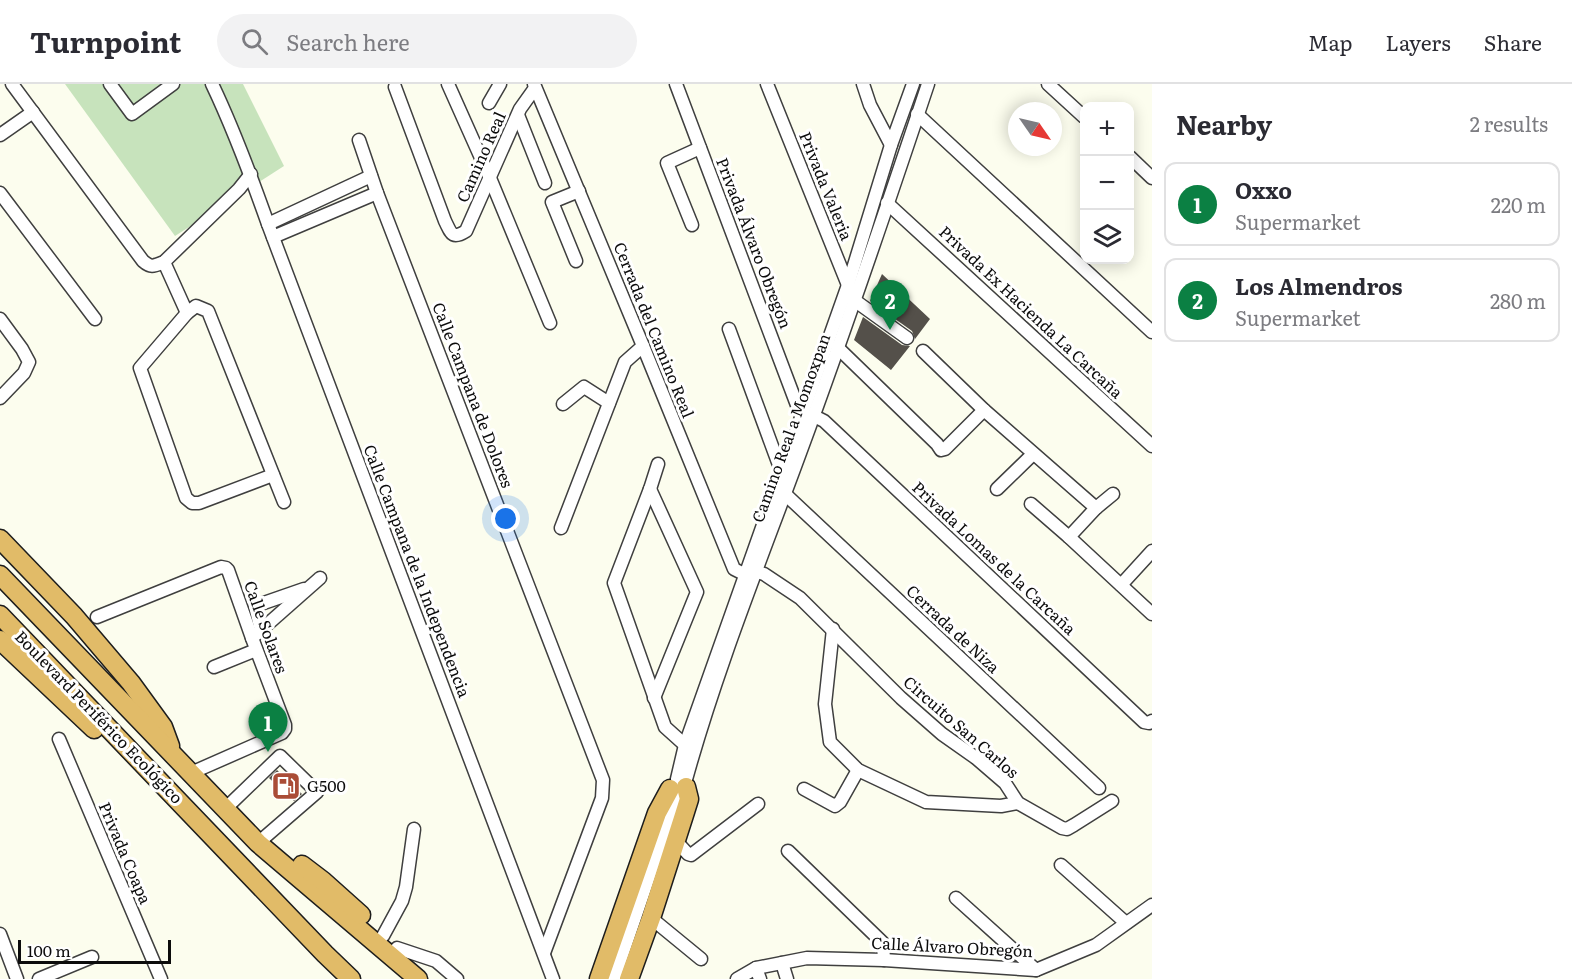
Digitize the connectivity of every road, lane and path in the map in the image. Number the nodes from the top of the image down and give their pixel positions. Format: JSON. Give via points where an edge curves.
{"nodes":[{"id":1,"x":12,"y":84,"type":"edge"},
{"id":2,"x":110,"y":84,"type":"edge"},
{"id":3,"x":173,"y":84,"type":"edge"},
{"id":4,"x":212,"y":84,"type":"edge"},
{"id":5,"x":448,"y":84,"type":"edge"},
{"id":6,"x":500,"y":84,"type":"edge"},
{"id":7,"x":676,"y":84,"type":"edge"},
{"id":8,"x":767,"y":84,"type":"edge"},
{"id":9,"x":863,"y":84,"type":"edge"},
{"id":10,"x":913,"y":84,"type":"edge"},
{"id":11,"x":928,"y":84,"type":"edge"},
{"id":12,"x":1048,"y":84,"type":"edge"},
{"id":13,"x":535,"y":86,"type":"edge"},
{"id":14,"x":395,"y":87,"type":"dead end"},
{"id":15,"x":489,"y":103,"type":"dead end"},
{"id":16,"x":31,"y":109,"type":"junction"},
{"id":17,"x":1080,"y":113,"type":"edge"},
{"id":18,"x":917,"y":114,"type":"junction"},
{"id":19,"x":518,"y":115,"type":"junction"},
{"id":20,"x":0,"y":127,"type":"edge"},
{"id":21,"x":0,"y":135,"type":"edge"},
{"id":22,"x":359,"y":140,"type":"dead end"},
{"id":23,"x":891,"y":145,"type":"junction"},
{"id":24,"x":700,"y":147,"type":"junction"},
{"id":25,"x":1134,"y":161,"type":"edge"},
{"id":26,"x":251,"y":174,"type":"junction"},
{"id":27,"x":371,"y":176,"type":"junction"},
{"id":28,"x":490,"y":178,"type":"junction"},
{"id":29,"x":1152,"y":178,"type":"edge"},
{"id":30,"x":546,"y":183,"type":"dead end"},
{"id":31,"x":579,"y":191,"type":"junction"},
{"id":32,"x":377,"y":192,"type":"junction"},
{"id":33,"x":0,"y":193,"type":"edge"},
{"id":34,"x":887,"y":202,"type":"junction"},
{"id":35,"x":268,"y":224,"type":"junction"},
{"id":36,"x":692,"y":225,"type":"dead end"},
{"id":37,"x":273,"y":237,"type":"junction"},
{"id":38,"x":576,"y":261,"type":"dead end"},
{"id":39,"x":164,"y":262,"type":"junction"},
{"id":40,"x":848,"y":285,"type":"junction"},
{"id":41,"x":854,"y":300,"type":"junction"},
{"id":42,"x":187,"y":313,"type":"junction"},
{"id":43,"x":0,"y":319,"type":"edge"},
{"id":44,"x":95,"y":319,"type":"dead end"},
{"id":45,"x":550,"y":322,"type":"dead end"},
{"id":46,"x":729,"y":329,"type":"dead end"},
{"id":47,"x":1152,"y":332,"type":"edge"},
{"id":48,"x":907,"y":338,"type":"dead end"},
{"id":49,"x":643,"y":346,"type":"junction"},
{"id":50,"x":837,"y":347,"type":"junction"},
{"id":51,"x":923,"y":351,"type":"dead end"},
{"id":52,"x":0,"y":398,"type":"edge"},
{"id":53,"x":609,"y":403,"type":"junction"},
{"id":54,"x":563,"y":404,"type":"dead end"},
{"id":55,"x":984,"y":410,"type":"junction"},
{"id":56,"x":809,"y":413,"type":"junction"},
{"id":57,"x":1152,"y":446,"type":"edge"},
{"id":58,"x":1033,"y":454,"type":"junction"},
{"id":59,"x":658,"y":464,"type":"dead end"},
{"id":60,"x":783,"y":468,"type":"junction"},
{"id":61,"x":273,"y":475,"type":"junction"},
{"id":62,"x":650,"y":489,"type":"junction"},
{"id":63,"x":997,"y":489,"type":"dead end"},
{"id":64,"x":785,"y":494,"type":"junction"},
{"id":65,"x":1113,"y":494,"type":"dead end"},
{"id":66,"x":284,"y":501,"type":"dead end"},
{"id":67,"x":1031,"y":504,"type":"dead end"},
{"id":68,"x":1096,"y":508,"type":"junction"},
{"id":69,"x":561,"y":528,"type":"dead end"},
{"id":70,"x":1069,"y":537,"type":"junction"},
{"id":71,"x":0,"y":539,"type":"edge"},
{"id":72,"x":1152,"y":551,"type":"edge"},
{"id":73,"x":751,"y":574,"type":"junction"},
{"id":74,"x":0,"y":575,"type":"edge"},
{"id":75,"x":320,"y":578,"type":"dead end"},
{"id":76,"x":1121,"y":585,"type":"junction"},
{"id":77,"x":310,"y":587,"type":"junction"},
{"id":78,"x":1152,"y":614,"type":"edge"},
{"id":79,"x":0,"y":615,"type":"edge"},
{"id":80,"x":98,"y":617,"type":"dead end"},
{"id":81,"x":833,"y":629,"type":"junction"},
{"id":82,"x":256,"y":634,"type":"junction"},
{"id":83,"x":0,"y":639,"type":"edge"},
{"id":84,"x":256,"y":650,"type":"junction"},
{"id":85,"x":214,"y":667,"type":"dead end"},
{"id":86,"x":654,"y":698,"type":"junction"},
{"id":87,"x":1152,"y":721,"type":"edge"},
{"id":88,"x":59,"y":739,"type":"dead end"},
{"id":89,"x":690,"y":746,"type":"junction"},
{"id":90,"x":174,"y":756,"type":"junction"},
{"id":91,"x":858,"y":770,"type":"junction"},
{"id":92,"x":191,"y":773,"type":"junction"},
{"id":93,"x":680,"y":784,"type":"junction"},
{"id":94,"x":1099,"y":788,"type":"dead end"},
{"id":95,"x":804,"y":789,"type":"dead end"},
{"id":96,"x":1112,"y":801,"type":"dead end"},
{"id":97,"x":1018,"y":803,"type":"junction"},
{"id":98,"x":758,"y":804,"type":"dead end"},
{"id":99,"x":225,"y":809,"type":"junction"},
{"id":100,"x":197,"y":819,"type":"junction"},
{"id":101,"x":414,"y":829,"type":"dead end"},
{"id":102,"x":258,"y":843,"type":"junction"},
{"id":103,"x":679,"y":844,"type":"junction"},
{"id":104,"x":788,"y":851,"type":"dead end"},
{"id":105,"x":1060,"y":865,"type":"dead end"},
{"id":106,"x":956,"y":898,"type":"dead end"},
{"id":107,"x":1152,"y":905,"type":"edge"},
{"id":108,"x":651,"y":918,"type":"junction"},
{"id":109,"x":1126,"y":923,"type":"junction"},
{"id":110,"x":0,"y":934,"type":"edge"},
{"id":111,"x":383,"y":936,"type":"junction"},
{"id":112,"x":397,"y":948,"type":"junction"},
{"id":113,"x":544,"y":953,"type":"junction"},
{"id":114,"x":92,"y":957,"type":"dead end"},
{"id":115,"x":701,"y":959,"type":"dead end"},
{"id":116,"x":884,"y":960,"type":"junction"},
{"id":117,"x":782,"y":963,"type":"junction"},
{"id":118,"x":1036,"y":970,"type":"junction"},
{"id":119,"x":758,"y":973,"type":"edge"},
{"id":120,"x":17,"y":979,"type":"edge"},
{"id":121,"x":39,"y":979,"type":"edge"},
{"id":122,"x":161,"y":979,"type":"edge"},
{"id":123,"x":351,"y":979,"type":"edge"},
{"id":124,"x":418,"y":979,"type":"edge"},
{"id":125,"x":435,"y":979,"type":"edge"},
{"id":126,"x":457,"y":979,"type":"edge"},
{"id":127,"x":553,"y":979,"type":"edge"},
{"id":128,"x":598,"y":979,"type":"edge"},
{"id":129,"x":614,"y":979,"type":"edge"},
{"id":130,"x":629,"y":979,"type":"edge"},
{"id":131,"x":737,"y":979,"type":"edge"},
{"id":132,"x":787,"y":979,"type":"edge"}],
"edges":[{"from":1,"to":16,"type":"street"},
{"from":2,"to":3,"type":"street","via":[[132,114]]},
{"from":4,"to":26,"type":"street","name":"Calle Campana de la Independencia"},
{"from":5,"to":28,"type":"street"},
{"from":6,"to":15,"type":"street"},
{"from":7,"to":24,"type":"street","name":"Privada Álvaro Obregón"},
{"from":8,"to":40,"type":"street","name":"Privada Valeria"},
{"from":9,"to":23,"type":"street"},
{"from":10,"to":23,"type":"street","name":"Camino Real a Momoxpan"},
{"from":11,"to":18,"type":"street","name":"Camino Real a Momoxpan"},
{"from":12,"to":17,"type":"street"},
{"from":13,"to":19,"type":"street","name":"Camino Real"},
{"from":13,"to":31,"type":"street","name":"Cerrada del Camino Real"},
{"from":14,"to":28,"type":"street","name":"Camino Real","via":[[452,234],[466,231]]},
{"from":16,"to":20,"type":"street"},
{"from":16,"to":21,"type":"street"},
{"from":16,"to":39,"type":"street","via":[[143,261],[153,266]]},
{"from":18,"to":34,"type":"street","name":"Camino Real a Momoxpan"},
{"from":18,"to":47,"type":"street"},
{"from":19,"to":28,"type":"street","name":"Camino Real"},
{"from":19,"to":30,"type":"street"},
{"from":22,"to":27,"type":"street","name":"Calle Campana de Dolores"},
{"from":23,"to":40,"type":"street","name":"Camino Real a Momoxpan"},
{"from":24,"to":36,"type":"street","via":[[667,163]]},
{"from":24,"to":56,"type":"street","name":"Privada Álvaro Obregón","via":[[797,405]]},
{"from":25,"to":29,"type":"street"},
{"from":26,"to":35,"type":"street","name":"Calle Campana de la Independencia"},
{"from":26,"to":39,"type":"street"},
{"from":27,"to":32,"type":"street","name":"Calle Campana de Dolores"},
{"from":27,"to":35,"type":"street"},
{"from":28,"to":45,"type":"street"},
{"from":31,"to":38,"type":"street","via":[[552,202]]},
{"from":31,"to":49,"type":"street","name":"Cerrada del Camino Real"},
{"from":32,"to":37,"type":"street"},
{"from":32,"to":113,"type":"street","name":"Calle Campana de Dolores","via":[[603,780],[602,798]]},
{"from":33,"to":44,"type":"street"},
{"from":34,"to":41,"type":"street","name":"Camino Real a Momoxpan"},
{"from":34,"to":57,"type":"street","name":"Privada Ex Hacienda La Carcaña"},
{"from":35,"to":37,"type":"street","name":"Calle Campana de la Independencia"},
{"from":37,"to":113,"type":"street","name":"Calle Campana de la Independencia"},
{"from":39,"to":42,"type":"street"},
{"from":40,"to":41,"type":"street","name":"Privada Valeria"},
{"from":40,"to":56,"type":"street","name":"Camino Real a Momoxpan"},
{"from":41,"to":48,"type":"street"},
{"from":41,"to":50,"type":"street","name":"Camino Real a Momoxpan"},
{"from":42,"to":61,"type":"street","via":[[196,306],[208,312]]},
{"from":42,"to":61,"type":"street","via":[[140,368],[186,498],[192,504],[199,503]]},
{"from":43,"to":52,"type":"street","via":[[29,362],[24,373]]},
{"from":46,"to":60,"type":"street"},
{"from":49,"to":53,"type":"street","via":[[625,362]]},
{"from":49,"to":73,"type":"street","name":"Cerrada del Camino Real","via":[[734,569]]},
{"from":50,"to":55,"type":"street","via":[[941,450]]},
{"from":50,"to":56,"type":"street","name":"Camino Real a Momoxpan"},
{"from":51,"to":55,"type":"street"},
{"from":53,"to":54,"type":"street","via":[[584,387]]},
{"from":53,"to":69,"type":"street"},
{"from":55,"to":58,"type":"street"},
{"from":56,"to":60,"type":"street","name":"Camino Real a Momoxpan"},
{"from":56,"to":64,"type":"street","name":"Camino Real a Momoxpan"},
{"from":56,"to":87,"type":"street","name":"Privada Lomas de la Carcaña","via":[[824,421],[1144,722]]},
{"from":58,"to":63,"type":"street"},
{"from":58,"to":68,"type":"street"},
{"from":59,"to":62,"type":"street"},
{"from":60,"to":73,"type":"street","name":"Camino Real a Momoxpan"},
{"from":61,"to":66,"type":"street"},
{"from":62,"to":86,"type":"street","via":[[614,583]]},
{"from":62,"to":86,"type":"street","via":[[697,592]]},
{"from":64,"to":73,"type":"street","name":"Camino Real a Momoxpan"},
{"from":64,"to":94,"type":"street","name":"Cerrada de Niza"},
{"from":65,"to":68,"type":"street"},
{"from":67,"to":70,"type":"street"},
{"from":68,"to":70,"type":"street"},
{"from":70,"to":76,"type":"street"},
{"from":71,"to":90,"type":"highway","name":"Boulevard Periférico Ecológico","via":[[74,616],[130,683],[163,727]]},
{"from":72,"to":76,"type":"street"},
{"from":73,"to":81,"type":"street","name":"Circuito San Carlos","via":[[764,574],[800,598]]},
{"from":73,"to":89,"type":"street","name":"Camino Real a Momoxpan"},
{"from":74,"to":90,"type":"highway","name":"Boulevard Periférico Ecológico"},
{"from":75,"to":77,"type":"street"},
{"from":76,"to":78,"type":"street"},
{"from":77,"to":82,"type":"street"},
{"from":77,"to":82,"type":"street","via":[[255,606]]},
{"from":79,"to":100,"type":"highway","name":"Boulevard Periférico Ecológico"},
{"from":80,"to":82,"type":"street","name":"Calle Solares","via":[[221,567],[228,570]]},
{"from":81,"to":91,"type":"street","name":"Circuito San Carlos","via":[[825,704],[830,742]]},
{"from":81,"to":97,"type":"street","name":"Circuito San Carlos","via":[[901,698],[1005,783]]},
{"from":82,"to":84,"type":"street","name":"Calle Solares"},
{"from":83,"to":100,"type":"highway","name":"Boulevard Periférico Ecológico","via":[[169,800]]},
{"from":84,"to":85,"type":"street"},
{"from":84,"to":92,"type":"street","name":"Calle Solares","via":[[285,729]]},
{"from":86,"to":89,"type":"street","via":[[665,727]]},
{"from":88,"to":122,"type":"street","name":"Privada Coapa"},
{"from":89,"to":93,"type":"street","name":"Camino Real a Momoxpan"},
{"from":90,"to":92,"type":"highway","name":"Boulevard Periférico Ecológico"},
{"from":91,"to":95,"type":"street","via":[[835,806]]},
{"from":91,"to":97,"type":"street","name":"Circuito San Carlos","via":[[926,802],[1001,806]]},
{"from":92,"to":99,"type":"highway","name":"Boulevard Periférico Ecológico"},
{"from":93,"to":103,"type":"highway","via":[[689,799]]},
{"from":93,"to":128,"type":"highway","via":[[657,813]]},
{"from":93,"to":129,"type":"street","name":"Camino Real a Momoxpan","via":[[684,793],[669,818]]},
{"from":96,"to":97,"type":"street","via":[[1067,829]]},
{"from":98,"to":103,"type":"street","via":[[691,855]]},
{"from":99,"to":102,"type":"highway","name":"Boulevard Periférico Ecológico"},
{"from":99,"to":102,"type":"street","via":[[280,756],[317,792]]},
{"from":100,"to":123,"type":"highway","name":"Boulevard Periférico Ecológico"},
{"from":101,"to":111,"type":"street","via":[[402,901]]},
{"from":102,"to":111,"type":"highway","via":[[305,867]]},
{"from":102,"to":124,"type":"highway","name":"Boulevard Periférico Ecológico"},
{"from":103,"to":108,"type":"highway"},
{"from":104,"to":116,"type":"street","via":[[883,943]]},
{"from":105,"to":109,"type":"street"},
{"from":106,"to":118,"type":"street"},
{"from":107,"to":109,"type":"street","name":"Calle Álvaro Obregón"},
{"from":108,"to":115,"type":"street"},
{"from":108,"to":130,"type":"highway"},
{"from":109,"to":118,"type":"street","name":"Calle Álvaro Obregón","via":[[1096,945]]},
{"from":110,"to":120,"type":"street"},
{"from":111,"to":112,"type":"highway"},
{"from":112,"to":125,"type":"highway"},
{"from":112,"to":126,"type":"street","via":[[436,962]]},
{"from":113,"to":127,"type":"street","name":"Calle Campana de la Independencia"},
{"from":114,"to":121,"type":"street"},
{"from":116,"to":117,"type":"street","name":"Calle Álvaro Obregón","via":[[807,958]]},
{"from":116,"to":118,"type":"street","name":"Calle Álvaro Obregón"},
{"from":117,"to":119,"type":"street","name":"Calle Álvaro Obregón"},
{"from":117,"to":132,"type":"street"},
{"from":119,"to":131,"type":"street","name":"Calle Álvaro Obregón"}]}
